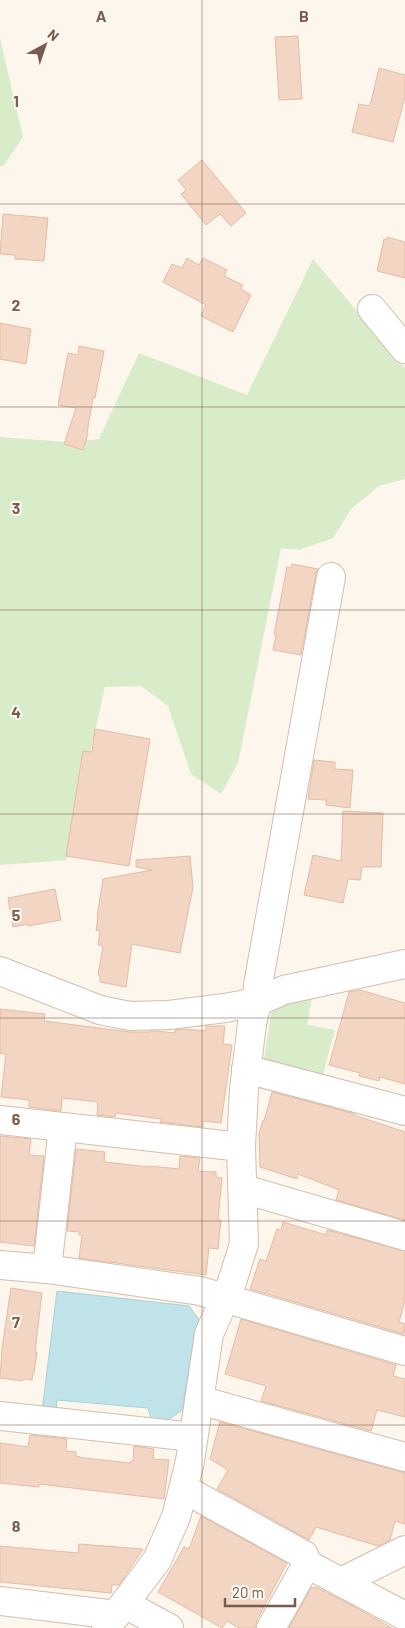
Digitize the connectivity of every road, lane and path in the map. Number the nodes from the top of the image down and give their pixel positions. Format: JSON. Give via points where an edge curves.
{"nodes":[{"id":1,"x":405,"y":316,"type":"edge"},
{"id":2,"x":405,"y":349,"type":"edge"},
{"id":3,"x":331,"y":577,"type":"dead end"},
{"id":4,"x":405,"y":964,"type":"edge"},
{"id":5,"x":0,"y":971,"type":"edge"},
{"id":6,"x":257,"y":1002,"type":"junction"},
{"id":7,"x":246,"y":1069,"type":"junction"},
{"id":8,"x":405,"y":1111,"type":"edge"},
{"id":9,"x":0,"y":1120,"type":"edge"},
{"id":10,"x":63,"y":1127,"type":"junction"},
{"id":11,"x":241,"y":1147,"type":"junction"},
{"id":12,"x":243,"y":1189,"type":"junction"},
{"id":13,"x":405,"y":1236,"type":"edge"},
{"id":14,"x":0,"y":1265,"type":"edge"},
{"id":15,"x":47,"y":1269,"type":"junction"},
{"id":16,"x":224,"y":1298,"type":"junction"},
{"id":17,"x":405,"y":1351,"type":"edge"},
{"id":18,"x":199,"y":1400,"type":"junction"},
{"id":19,"x":0,"y":1416,"type":"edge"},
{"id":20,"x":193,"y":1437,"type":"junction"},
{"id":21,"x":405,"y":1457,"type":"edge"},
{"id":22,"x":184,"y":1489,"type":"junction"},
{"id":23,"x":405,"y":1550,"type":"edge"},
{"id":24,"x":307,"y":1564,"type":"junction"},
{"id":25,"x":341,"y":1582,"type":"junction"},
{"id":26,"x":0,"y":1601,"type":"edge"},
{"id":27,"x":116,"y":1616,"type":"edge"},
{"id":28,"x":405,"y":1616,"type":"edge"},
{"id":29,"x":169,"y":1628,"type":"edge"},
{"id":30,"x":271,"y":1628,"type":"edge"}],
"edges":[{"from":1,"to":2,"type":"street","via":[[372,309]]},
{"from":3,"to":6,"type":"street"},
{"from":4,"to":6,"type":"street","via":[[284,990]]},
{"from":5,"to":6,"type":"street","via":[[100,1010],[130,1016]]},
{"from":6,"to":7,"type":"street"},
{"from":7,"to":8,"type":"street"},
{"from":7,"to":11,"type":"street"},
{"from":9,"to":10,"type":"street"},
{"from":10,"to":11,"type":"street"},
{"from":10,"to":15,"type":"street"},
{"from":11,"to":12,"type":"street"},
{"from":12,"to":13,"type":"street"},
{"from":12,"to":16,"type":"street","via":[[244,1244]]},
{"from":14,"to":15,"type":"street"},
{"from":15,"to":16,"type":"street","via":[[200,1291]]},
{"from":16,"to":17,"type":"street"},
{"from":16,"to":18,"type":"street","via":[[209,1334]]},
{"from":18,"to":20,"type":"street"},
{"from":18,"to":21,"type":"street"},
{"from":19,"to":20,"type":"street"},
{"from":20,"to":22,"type":"street"},
{"from":22,"to":24,"type":"street","via":[[304,1555]]},
{"from":22,"to":27,"type":"street","via":[[166,1543]]},
{"from":23,"to":25,"type":"street"},
{"from":24,"to":25,"type":"street"},
{"from":24,"to":30,"type":"street"},
{"from":25,"to":28,"type":"street"},
{"from":26,"to":27,"type":"street"},
{"from":27,"to":29,"type":"street"}]}
